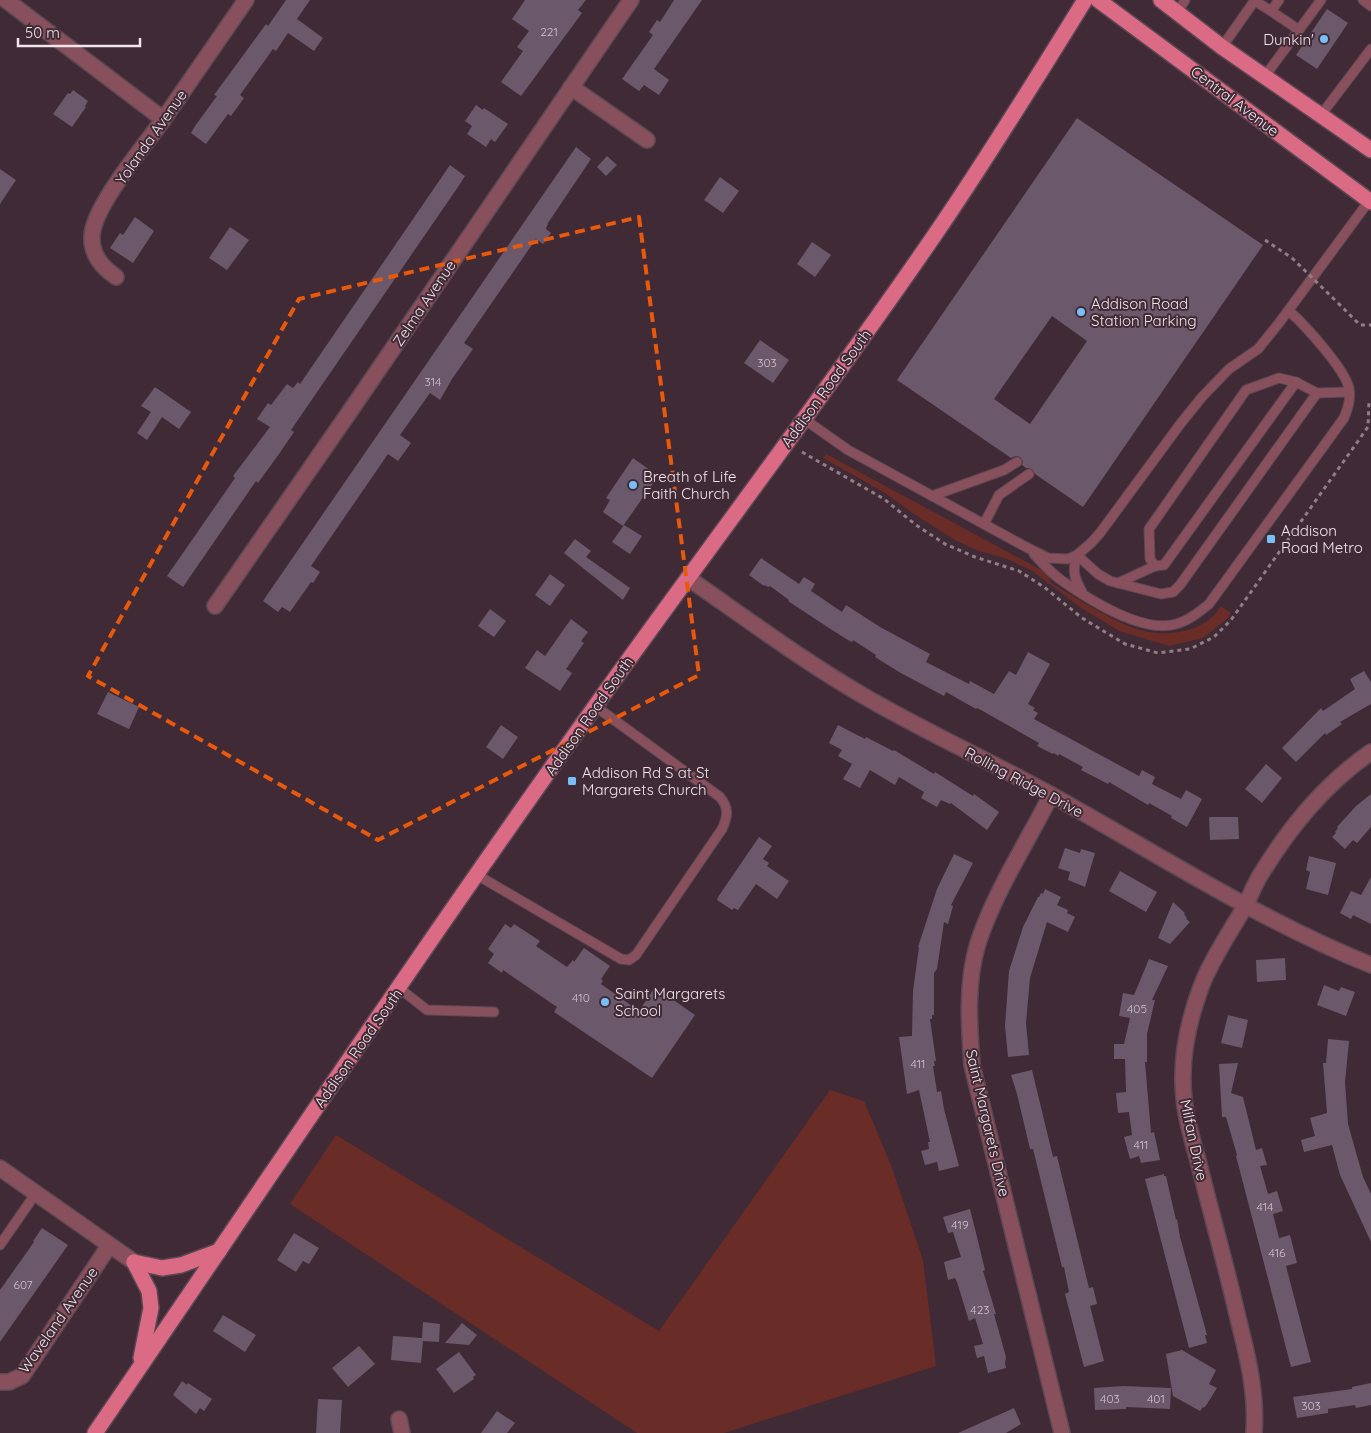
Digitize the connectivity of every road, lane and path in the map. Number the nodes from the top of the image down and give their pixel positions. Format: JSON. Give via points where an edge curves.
{"nodes":[{"id":1,"x":6,"y":0,"type":"edge"},
{"id":2,"x":246,"y":0,"type":"edge"},
{"id":3,"x":631,"y":0,"type":"edge"},
{"id":4,"x":1085,"y":0,"type":"edge"},
{"id":5,"x":1098,"y":0,"type":"edge"},
{"id":6,"x":1160,"y":0,"type":"edge"},
{"id":7,"x":1255,"y":0,"type":"edge"},
{"id":8,"x":1279,"y":0,"type":"edge"},
{"id":9,"x":1321,"y":0,"type":"edge"},
{"id":10,"x":1363,"y":0,"type":"edge"},
{"id":11,"x":1181,"y":6,"type":"edge"},
{"id":12,"x":1371,"y":6,"type":"edge"},
{"id":13,"x":1271,"y":11,"type":"junction"},
{"id":14,"x":1299,"y":30,"type":"junction"},
{"id":15,"x":1222,"y":47,"type":"junction"},
{"id":16,"x":1371,"y":49,"type":"edge"},
{"id":17,"x":1266,"y":76,"type":"junction"},
{"id":18,"x":571,"y":87,"type":"junction"},
{"id":19,"x":1321,"y":116,"type":"junction"},
{"id":20,"x":163,"y":119,"type":"junction"},
{"id":21,"x":647,"y":140,"type":"dead end"},
{"id":22,"x":1371,"y":150,"type":"edge"},
{"id":23,"x":1370,"y":201,"type":"edge"},
{"id":24,"x":1265,"y":240,"type":"dead end"},
{"id":25,"x":116,"y":277,"type":"dead end"},
{"id":26,"x":1289,"y":311,"type":"junction"},
{"id":27,"x":1371,"y":326,"type":"edge"},
{"id":28,"x":1296,"y":382,"type":"junction"},
{"id":29,"x":1349,"y":392,"type":"junction"},
{"id":30,"x":1317,"y":393,"type":"junction"},
{"id":31,"x":1369,"y":401,"type":"dead end"},
{"id":32,"x":804,"y":419,"type":"junction"},
{"id":33,"x":802,"y":452,"type":"dead end"},
{"id":34,"x":1017,"y":462,"type":"dead end"},
{"id":35,"x":1029,"y":474,"type":"dead end"},
{"id":36,"x":932,"y":496,"type":"junction"},
{"id":37,"x":984,"y":524,"type":"junction"},
{"id":38,"x":1026,"y":547,"type":"junction"},
{"id":39,"x":1077,"y":555,"type":"junction"},
{"id":40,"x":1154,"y":566,"type":"junction"},
{"id":41,"x":688,"y":578,"type":"junction"},
{"id":42,"x":1118,"y":583,"type":"junction"},
{"id":43,"x":1084,"y":594,"type":"junction"},
{"id":44,"x":215,"y":606,"type":"dead end"},
{"id":45,"x":595,"y":706,"type":"junction"},
{"id":46,"x":1371,"y":752,"type":"edge"},
{"id":47,"x":1051,"y":795,"type":"junction"},
{"id":48,"x":477,"y":875,"type":"junction"},
{"id":49,"x":1246,"y":904,"type":"junction"},
{"id":50,"x":1371,"y":965,"type":"edge"},
{"id":51,"x":399,"y":988,"type":"junction"},
{"id":52,"x":494,"y":1012,"type":"dead end"},
{"id":53,"x":0,"y":1168,"type":"edge"},
{"id":54,"x":36,"y":1193,"type":"junction"},
{"id":55,"x":0,"y":1245,"type":"edge"},
{"id":56,"x":109,"y":1246,"type":"junction"},
{"id":57,"x":219,"y":1251,"type":"junction"},
{"id":58,"x":134,"y":1262,"type":"junction"},
{"id":59,"x":139,"y":1369,"type":"junction"},
{"id":60,"x":0,"y":1382,"type":"edge"},
{"id":61,"x":95,"y":1433,"type":"edge"},
{"id":62,"x":1062,"y":1433,"type":"edge"},
{"id":63,"x":1254,"y":1433,"type":"edge"}],
"edges":[{"from":1,"to":20,"type":"street"},
{"from":2,"to":20,"type":"street","name":"Yolanda Avenue"},
{"from":3,"to":18,"type":"street","name":"Zelma Avenue"},
{"from":4,"to":32,"type":"main road","name":"Addison Road South","via":[[971,182]]},
{"from":5,"to":23,"type":"main road","name":"Central Avenue"},
{"from":6,"to":11,"type":"main road"},
{"from":7,"to":13,"type":"lane"},
{"from":7,"to":15,"type":"lane"},
{"from":8,"to":13,"type":"lane"},
{"from":9,"to":14,"type":"lane"},
{"from":10,"to":12,"type":"lane"},
{"from":11,"to":15,"type":"main road"},
{"from":13,"to":14,"type":"lane"},
{"from":14,"to":17,"type":"lane"},
{"from":15,"to":17,"type":"main road"},
{"from":16,"to":19,"type":"lane"},
{"from":17,"to":19,"type":"main road"},
{"from":18,"to":21,"type":"street"},
{"from":18,"to":44,"type":"street","name":"Zelma Avenue"},
{"from":19,"to":22,"type":"main road"},
{"from":20,"to":25,"type":"street","name":"Yolanda Avenue","via":[[96,218],[91,238],[96,256]]},
{"from":23,"to":26,"type":"lane"},
{"from":24,"to":27,"type":"path","bridge":true,"via":[[1292,258],[1360,325]]},
{"from":26,"to":29,"type":"lane","via":[[1305,324],[1328,354],[1343,375]]},
{"from":26,"to":39,"type":"lane","via":[[1258,349],[1230,369],[1202,397],[1100,533]]},
{"from":28,"to":30,"type":"lane"},
{"from":28,"to":40,"type":"lane","via":[[1164,565]]},
{"from":28,"to":40,"type":"lane","via":[[1279,378],[1246,390],[1149,529],[1150,559]]},
{"from":29,"to":30,"type":"lane"},
{"from":29,"to":43,"type":"lane","via":[[1344,418],[1203,609],[1176,625],[1151,625],[1110,610]]},
{"from":30,"to":42,"type":"lane","via":[[1180,586],[1173,592],[1161,594]]},
{"from":31,"to":33,"type":"path","via":[[1368,427],[1231,620],[1214,637],[1190,649],[1158,653],[1125,644],[1082,618],[1019,570],[945,544],[884,499]]},
{"from":32,"to":36,"type":"lane","via":[[848,450]]},
{"from":32,"to":41,"type":"main road","name":"Addison Road South"},
{"from":34,"to":36,"type":"lane","via":[[1004,470]]},
{"from":35,"to":37,"type":"lane","via":[[1000,495]]},
{"from":36,"to":37,"type":"lane"},
{"from":37,"to":38,"type":"lane"},
{"from":38,"to":39,"type":"lane","via":[[1048,558],[1068,559]]},
{"from":38,"to":43,"type":"lane","via":[[1060,580]]},
{"from":39,"to":42,"type":"lane","via":[[1098,574]]},
{"from":39,"to":43,"type":"lane","via":[[1073,568],[1075,580]]},
{"from":40,"to":42,"type":"lane"},
{"from":41,"to":45,"type":"main road","name":"Addison Road South"},
{"from":41,"to":47,"type":"street","name":"Rolling Ridge Drive","via":[[832,677]]},
{"from":45,"to":48,"type":"main road","name":"Addison Road South"},
{"from":45,"to":48,"type":"lane","via":[[725,802],[728,812],[722,829],[661,920],[636,955],[629,960],[621,960]]},
{"from":46,"to":49,"type":"street","name":"Milfan Drive","via":[[1338,779],[1306,812],[1272,856]]},
{"from":47,"to":49,"type":"street","name":"Rolling Ridge Drive"},
{"from":47,"to":62,"type":"street","name":"Saint Margarets Drive","via":[[1001,891],[978,944],[968,1022],[972,1065]]},
{"from":48,"to":51,"type":"main road","name":"Addison Road South"},
{"from":49,"to":50,"type":"street","name":"Rolling Ridge Drive","via":[[1325,946]]},
{"from":49,"to":63,"type":"street","name":"Milfan Drive","via":[[1201,987],[1186,1043],[1184,1098],[1252,1377]]},
{"from":51,"to":52,"type":"lane","via":[[427,1010]]},
{"from":51,"to":57,"type":"main road","name":"Addison Road South"},
{"from":53,"to":54,"type":"street"},
{"from":54,"to":55,"type":"lane"},
{"from":54,"to":56,"type":"street"},
{"from":56,"to":58,"type":"street"},
{"from":56,"to":60,"type":"street","name":"Waveland Avenue","via":[[22,1376]]},
{"from":57,"to":58,"type":"main road","via":[[180,1266],[162,1268]]},
{"from":57,"to":59,"type":"main road","name":"Addison Road South"},
{"from":58,"to":59,"type":"main road","via":[[149,1291],[151,1308]]},
{"from":59,"to":61,"type":"main road","name":"Addison Road South"}]}
